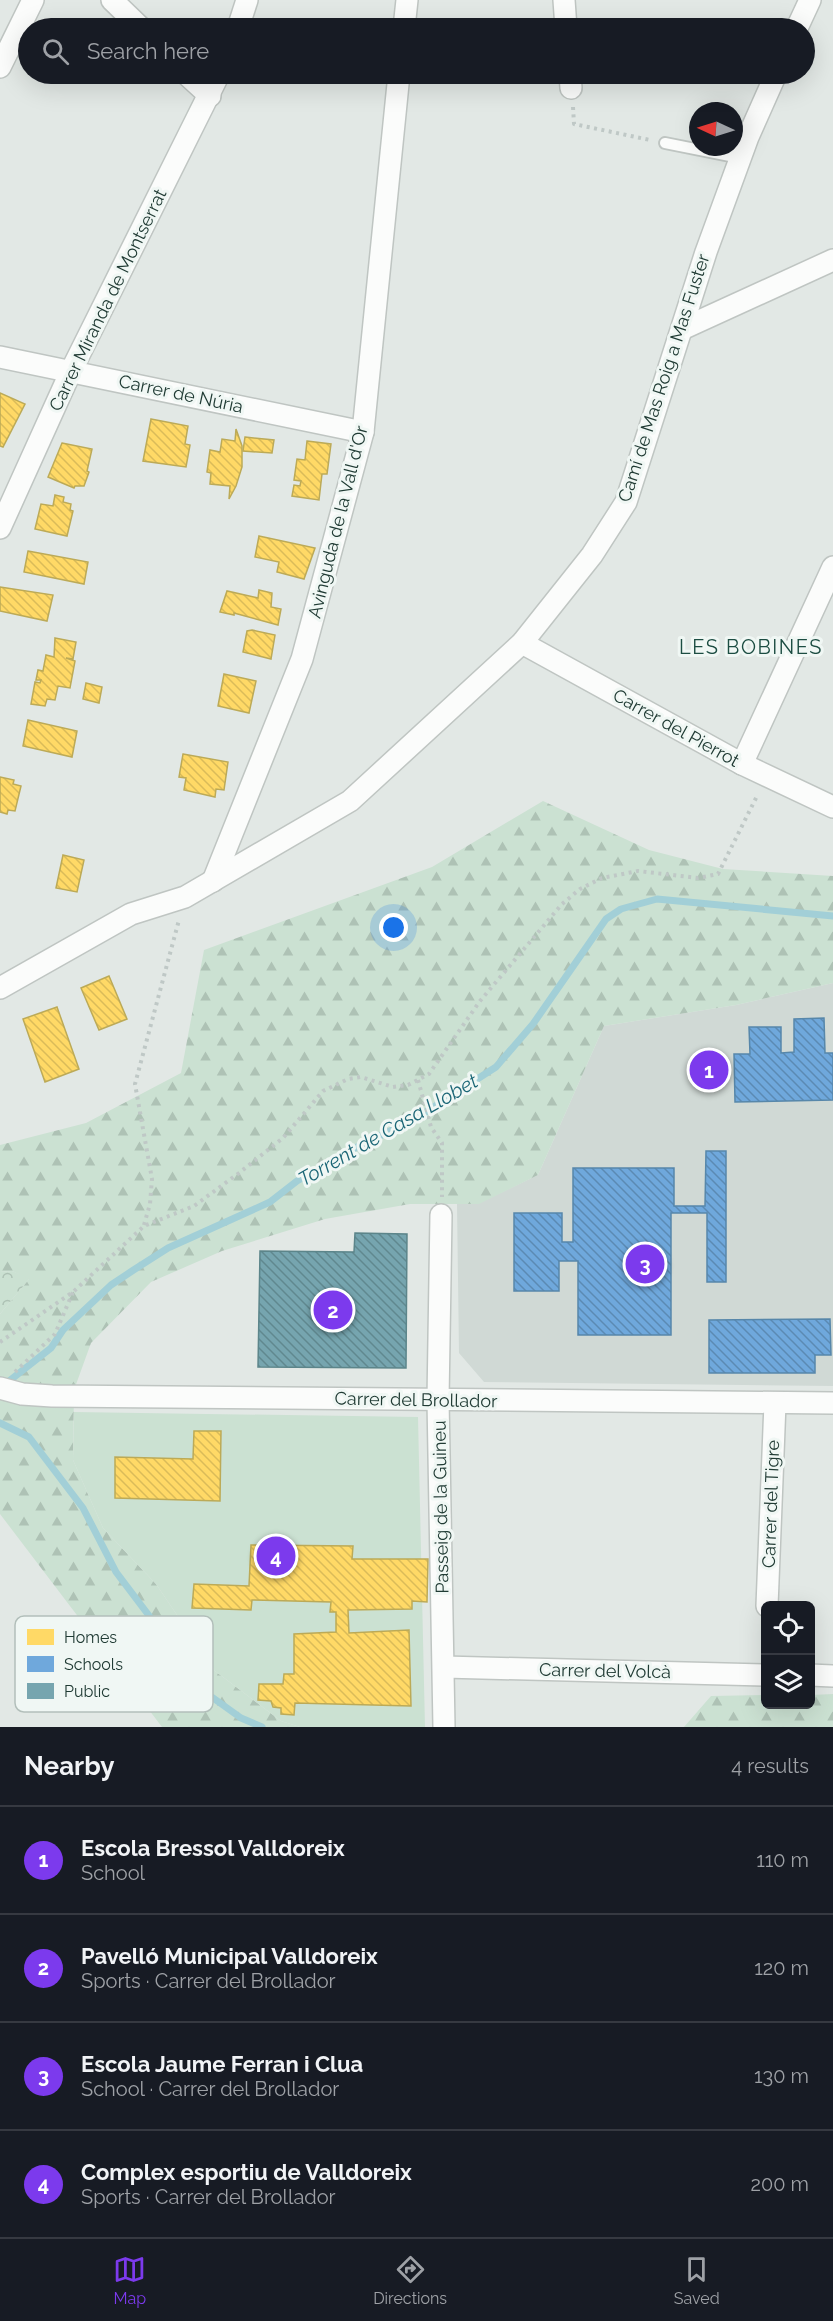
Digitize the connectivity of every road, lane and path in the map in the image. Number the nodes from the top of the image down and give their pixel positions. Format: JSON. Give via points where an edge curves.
{"nodes":[{"id":1,"x":33,"y":0,"type":"edge"},
{"id":2,"x":112,"y":0,"type":"edge"},
{"id":3,"x":247,"y":0,"type":"edge"},
{"id":4,"x":407,"y":0,"type":"edge"},
{"id":5,"x":564,"y":0,"type":"edge"},
{"id":6,"x":810,"y":0,"type":"edge"},
{"id":7,"x":24,"y":18,"type":"edge"},
{"id":8,"x":131,"y":18,"type":"edge"},
{"id":9,"x":241,"y":18,"type":"edge"},
{"id":10,"x":405,"y":18,"type":"edge"},
{"id":11,"x":565,"y":18,"type":"edge"},
{"id":12,"x":802,"y":18,"type":"edge"},
{"id":13,"x":18,"y":30,"type":"edge"},
{"id":14,"x":0,"y":67,"type":"edge"},
{"id":15,"x":197,"y":84,"type":"edge"},
{"id":16,"x":215,"y":84,"type":"edge"},
{"id":17,"x":398,"y":84,"type":"edge"},
{"id":18,"x":571,"y":84,"type":"edge"},
{"id":19,"x":772,"y":84,"type":"edge"},
{"id":20,"x":210,"y":96,"type":"junction"},
{"id":21,"x":665,"y":143,"type":"joint"},
{"id":22,"x":740,"y":158,"type":"junction"},
{"id":23,"x":833,"y":260,"type":"edge"},
{"id":24,"x":682,"y":329,"type":"junction"},
{"id":25,"x":0,"y":357,"type":"edge"},
{"id":26,"x":71,"y":371,"type":"junction"},
{"id":27,"x":363,"y":432,"type":"junction"},
{"id":28,"x":0,"y":528,"type":"edge"},
{"id":29,"x":833,"y":567,"type":"edge"},
{"id":30,"x":522,"y":643,"type":"junction"},
{"id":31,"x":742,"y":764,"type":"junction"},
{"id":32,"x":767,"y":776,"type":"junction"},
{"id":33,"x":833,"y":807,"type":"edge"},
{"id":34,"x":213,"y":881,"type":"junction"},
{"id":35,"x":185,"y":897,"type":"junction"},
{"id":36,"x":0,"y":988,"type":"edge"},
{"id":37,"x":418,"y":1080,"type":"junction"},
{"id":38,"x":441,"y":1215,"type":"joint"},
{"id":39,"x":144,"y":1226,"type":"junction"},
{"id":40,"x":73,"y":1292,"type":"junction"},
{"id":41,"x":0,"y":1342,"type":"edge"},
{"id":42,"x":7,"y":1380,"type":"edge"},
{"id":43,"x":438,"y":1400,"type":"junction"},
{"id":44,"x":775,"y":1403,"type":"junction"},
{"id":45,"x":833,"y":1403,"type":"edge"},
{"id":46,"x":767,"y":1601,"type":"edge"},
{"id":47,"x":444,"y":1667,"type":"junction"},
{"id":48,"x":761,"y":1675,"type":"edge"},
{"id":49,"x":815,"y":1675,"type":"edge"},
{"id":50,"x":833,"y":1676,"type":"edge"},
{"id":51,"x":444,"y":1727,"type":"edge"}],
"edges":[{"from":1,"to":7,"type":"street"},
{"from":2,"to":8,"type":"street"},
{"from":3,"to":9,"type":"street"},
{"from":4,"to":10,"type":"street"},
{"from":5,"to":11,"type":"street"},
{"from":6,"to":12,"type":"street"},
{"from":13,"to":14,"type":"street"},
{"from":15,"to":20,"type":"street"},
{"from":16,"to":20,"type":"street","name":"Carrer Miranda de Montserrat"},
{"from":17,"to":27,"type":"street","name":"Avinguda de la Vall d'Or"},
{"from":18,"to":21,"type":"path","via":[[574,124]]},
{"from":19,"to":22,"type":"street","name":"Camí de Mas Roig a Mas Fuster"},
{"from":20,"to":26,"type":"street","name":"Carrer Miranda de Montserrat"},
{"from":21,"to":22,"type":"lane"},
{"from":22,"to":24,"type":"street","name":"Camí de Mas Roig a Mas Fuster"},
{"from":23,"to":24,"type":"street"},
{"from":24,"to":30,"type":"street","name":"Camí de Mas Roig a Mas Fuster","via":[[626,502],[592,555]]},
{"from":25,"to":26,"type":"street","name":"Carrer de Núria"},
{"from":26,"to":27,"type":"street","name":"Carrer de Núria"},
{"from":26,"to":28,"type":"street","name":"Carrer Miranda de Montserrat"},
{"from":27,"to":34,"type":"street","name":"Avinguda de la Vall d'Or","via":[[302,659]]},
{"from":29,"to":31,"type":"street"},
{"from":30,"to":31,"type":"street","name":"Carrer del Pierrot"},
{"from":30,"to":34,"type":"street","name":"Camí de Mas Roig a Mas Fuster","via":[[350,801]]},
{"from":31,"to":32,"type":"street","name":"Carrer del Pierrot"},
{"from":32,"to":33,"type":"street","name":"Carrer del Pierrot"},
{"from":32,"to":37,"type":"path","via":[[718,874],[698,878],[638,871],[602,878],[580,889],[562,904],[480,1001],[429,1074]]},
{"from":34,"to":35,"type":"street","name":"Camí de Mas Roig a Mas Fuster"},
{"from":35,"to":36,"type":"street","name":"Camí de Mas Roig a Mas Fuster","via":[[131,915]]},
{"from":35,"to":39,"type":"path","via":[[135,1084],[152,1179]]},
{"from":37,"to":38,"type":"path","via":[[431,1127],[442,1143]]},
{"from":37,"to":39,"type":"path","via":[[393,1087],[361,1077],[348,1078],[323,1091],[283,1138],[239,1173],[194,1206]]},
{"from":38,"to":43,"type":"street","name":"Passeig de la Guineu"},
{"from":39,"to":40,"type":"path"},
{"from":40,"to":41,"type":"path"},
{"from":40,"to":42,"type":"path","via":[[55,1334]]},
{"from":42,"to":43,"type":"street","name":"Carrer del Brollador","via":[[22,1394],[52,1396]]},
{"from":43,"to":44,"type":"street","name":"Carrer del Brollador"},
{"from":43,"to":47,"type":"street","name":"Passeig de la Guineu"},
{"from":44,"to":45,"type":"street","name":"Carrer del Brollador"},
{"from":44,"to":46,"type":"street","name":"Carrer del Tigre"},
{"from":47,"to":48,"type":"street","name":"Carrer del Volcà"},
{"from":47,"to":51,"type":"street","name":"Passeig de la Guineu"},
{"from":49,"to":50,"type":"street"}]}
